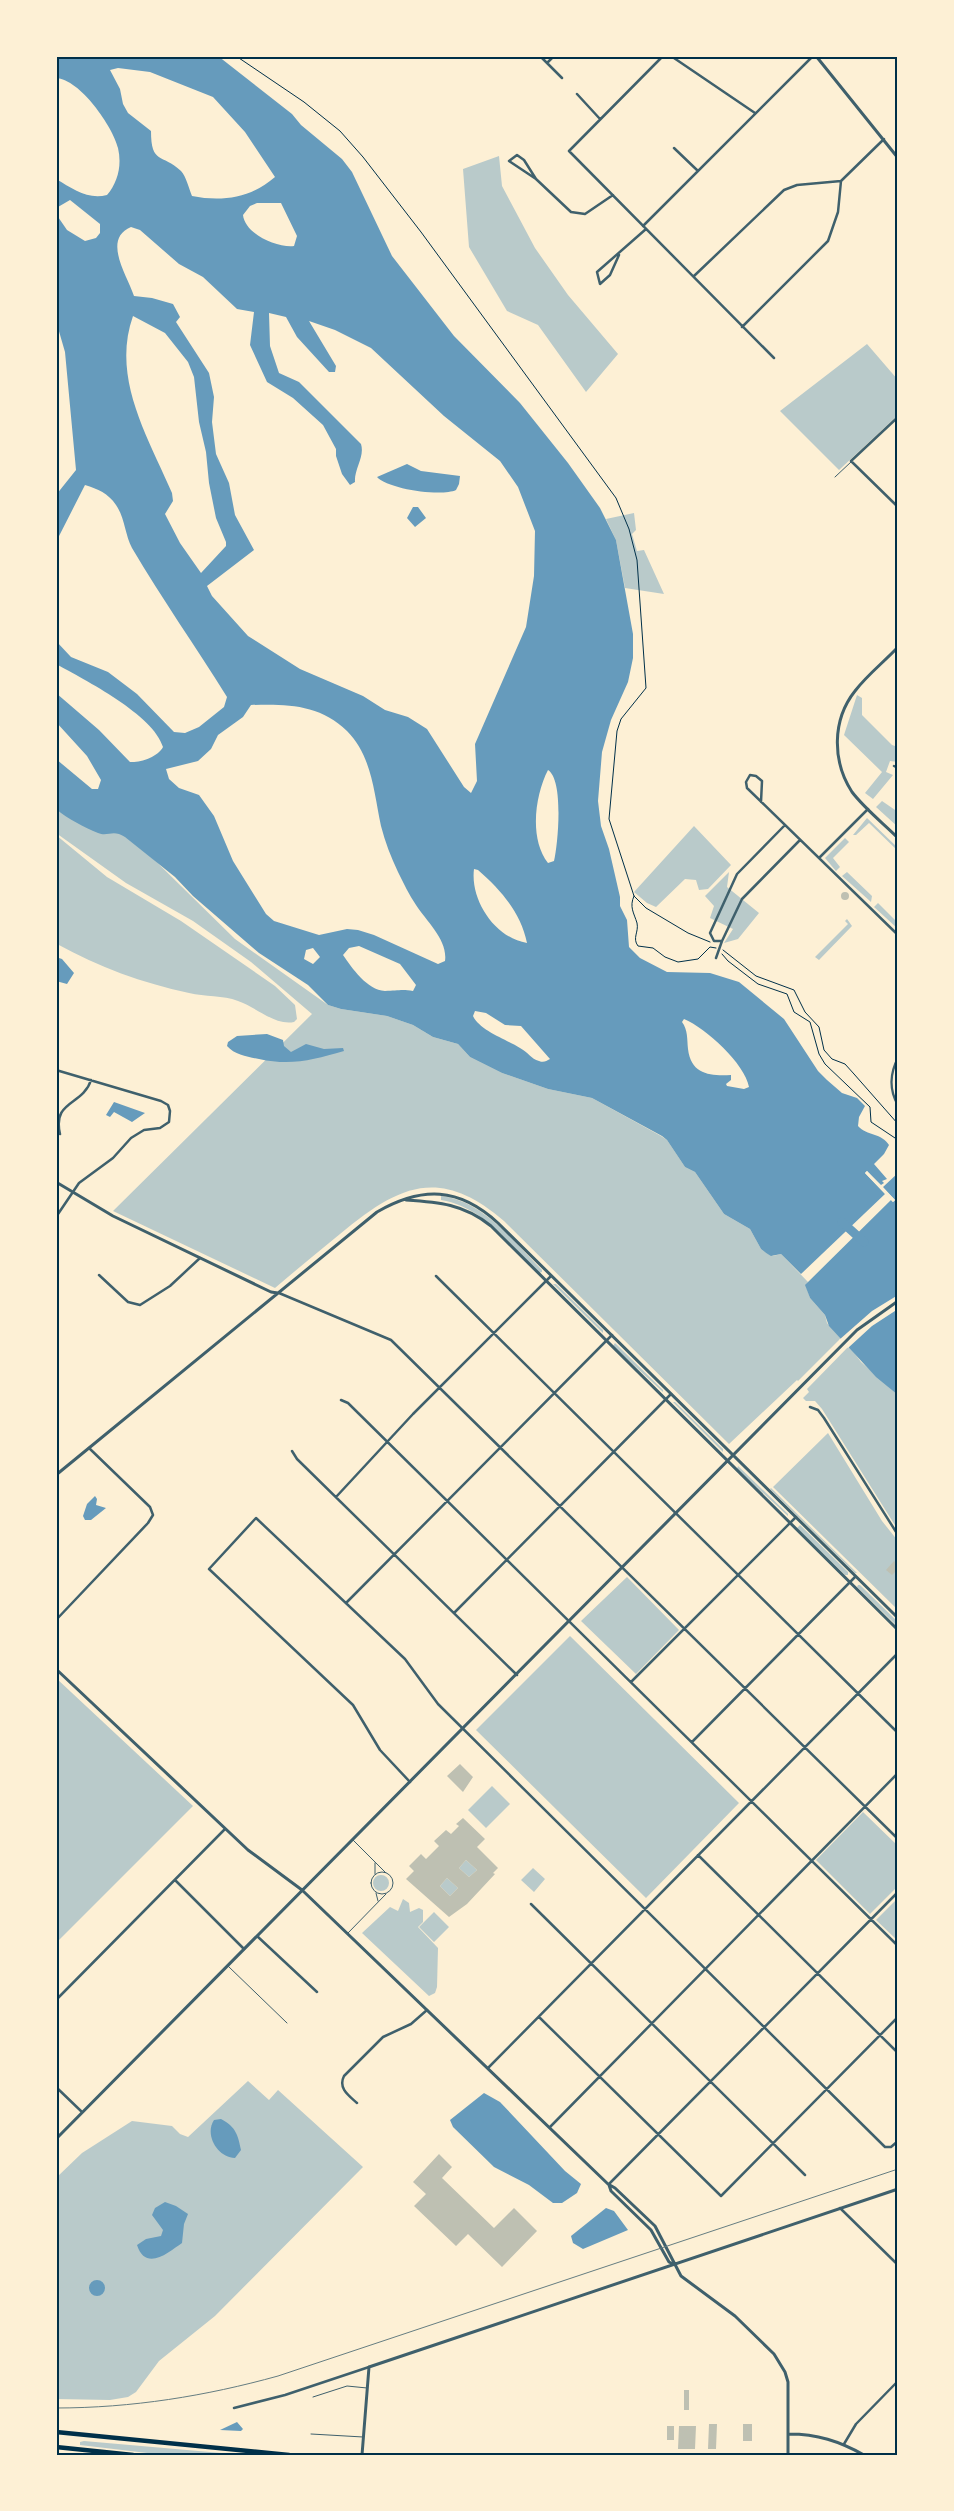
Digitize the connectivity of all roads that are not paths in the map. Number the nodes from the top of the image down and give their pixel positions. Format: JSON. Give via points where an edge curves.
{"nodes":[{"id":1,"x":540,"y":56,"type":"edge"},
{"id":2,"x":554,"y":56,"type":"edge"},
{"id":3,"x":667,"y":56,"type":"edge"},
{"id":4,"x":671,"y":56,"type":"edge"},
{"id":5,"x":814,"y":56,"type":"edge"},
{"id":6,"x":547,"y":63,"type":"junction"},
{"id":7,"x":562,"y":78,"type":"dead end"},
{"id":8,"x":577,"y":94,"type":"dead end"},
{"id":9,"x":755,"y":113,"type":"junction"},
{"id":10,"x":600,"y":119,"type":"junction"},
{"id":11,"x":884,"y":139,"type":"junction"},
{"id":12,"x":674,"y":148,"type":"dead end"},
{"id":13,"x":898,"y":158,"type":"edge"},
{"id":14,"x":698,"y":171,"type":"junction"},
{"id":15,"x":536,"y":179,"type":"junction"},
{"id":16,"x":840,"y":181,"type":"junction"},
{"id":17,"x":613,"y":196,"type":"junction"},
{"id":18,"x":644,"y":227,"type":"junction"},
{"id":19,"x":619,"y":255,"type":"junction"},
{"id":20,"x":694,"y":276,"type":"junction"},
{"id":21,"x":742,"y":327,"type":"junction"},
{"id":22,"x":774,"y":358,"type":"dead end"},
{"id":23,"x":898,"y":417,"type":"edge"},
{"id":24,"x":851,"y":461,"type":"junction"},
{"id":25,"x":835,"y":477,"type":"dead end"},
{"id":26,"x":898,"y":507,"type":"edge"},
{"id":27,"x":898,"y":648,"type":"edge"},
{"id":28,"x":894,"y":766,"type":"dead end"},
{"id":29,"x":898,"y":768,"type":"edge"},
{"id":30,"x":762,"y":802,"type":"junction"},
{"id":31,"x":868,"y":809,"type":"junction"},
{"id":32,"x":785,"y":825,"type":"junction"},
{"id":33,"x":898,"y":838,"type":"edge"},
{"id":34,"x":800,"y":840,"type":"junction"},
{"id":35,"x":819,"y":858,"type":"junction"},
{"id":36,"x":898,"y":936,"type":"edge"},
{"id":37,"x":722,"y":941,"type":"junction"},
{"id":38,"x":716,"y":958,"type":"dead end"},
{"id":39,"x":898,"y":1058,"type":"edge"},
{"id":40,"x":56,"y":1070,"type":"edge"},
{"id":41,"x":91,"y":1080,"type":"junction"},
{"id":42,"x":898,"y":1105,"type":"edge"},
{"id":43,"x":60,"y":1134,"type":"dead end"},
{"id":44,"x":56,"y":1182,"type":"edge"},
{"id":45,"x":72,"y":1192,"type":"junction"},
{"id":46,"x":402,"y":1200,"type":"junction"},
{"id":47,"x":56,"y":1217,"type":"edge"},
{"id":48,"x":200,"y":1258,"type":"junction"},
{"id":49,"x":98,"y":1275,"type":"dead end"},
{"id":50,"x":436,"y":1276,"type":"dead end"},
{"id":51,"x":551,"y":1276,"type":"junction"},
{"id":52,"x":545,"y":1282,"type":"junction"},
{"id":53,"x":279,"y":1293,"type":"junction"},
{"id":54,"x":898,"y":1302,"type":"edge"},
{"id":55,"x":493,"y":1334,"type":"junction"},
{"id":56,"x":612,"y":1335,"type":"junction"},
{"id":57,"x":606,"y":1340,"type":"junction"},
{"id":58,"x":440,"y":1388,"type":"junction"},
{"id":59,"x":553,"y":1393,"type":"junction"},
{"id":60,"x":672,"y":1394,"type":"junction"},
{"id":61,"x":341,"y":1400,"type":"dead end"},
{"id":62,"x":665,"y":1400,"type":"junction"},
{"id":63,"x":810,"y":1407,"type":"dead end"},
{"id":64,"x":387,"y":1441,"type":"junction"},
{"id":65,"x":500,"y":1447,"type":"junction"},
{"id":66,"x":89,"y":1448,"type":"junction"},
{"id":67,"x":292,"y":1451,"type":"dead end"},
{"id":68,"x":614,"y":1451,"type":"junction"},
{"id":69,"x":734,"y":1456,"type":"junction"},
{"id":70,"x":728,"y":1462,"type":"junction"},
{"id":71,"x":56,"y":1474,"type":"edge"},
{"id":72,"x":336,"y":1497,"type":"junction"},
{"id":73,"x":447,"y":1500,"type":"junction"},
{"id":74,"x":560,"y":1506,"type":"junction"},
{"id":75,"x":676,"y":1513,"type":"junction"},
{"id":76,"x":796,"y":1517,"type":"junction"},
{"id":77,"x":789,"y":1523,"type":"junction"},
{"id":78,"x":898,"y":1535,"type":"edge"},
{"id":79,"x":393,"y":1554,"type":"junction"},
{"id":80,"x":507,"y":1559,"type":"junction"},
{"id":81,"x":622,"y":1567,"type":"junction"},
{"id":82,"x":738,"y":1576,"type":"junction"},
{"id":83,"x":855,"y":1576,"type":"junction"},
{"id":84,"x":849,"y":1583,"type":"junction"},
{"id":85,"x":346,"y":1603,"type":"junction"},
{"id":86,"x":454,"y":1613,"type":"junction"},
{"id":87,"x":898,"y":1618,"type":"edge"},
{"id":88,"x":56,"y":1620,"type":"edge"},
{"id":89,"x":570,"y":1620,"type":"junction"},
{"id":90,"x":684,"y":1629,"type":"junction"},
{"id":91,"x":898,"y":1630,"type":"edge"},
{"id":92,"x":797,"y":1635,"type":"junction"},
{"id":93,"x":898,"y":1653,"type":"edge"},
{"id":94,"x":56,"y":1669,"type":"edge"},
{"id":95,"x":517,"y":1675,"type":"junction"},
{"id":96,"x":631,"y":1682,"type":"junction"},
{"id":97,"x":744,"y":1688,"type":"junction"},
{"id":98,"x":858,"y":1694,"type":"junction"},
{"id":99,"x":463,"y":1729,"type":"junction"},
{"id":100,"x":898,"y":1733,"type":"edge"},
{"id":101,"x":692,"y":1742,"type":"junction"},
{"id":102,"x":805,"y":1747,"type":"junction"},
{"id":103,"x":898,"y":1773,"type":"edge"},
{"id":104,"x":410,"y":1782,"type":"junction"},
{"id":105,"x":751,"y":1800,"type":"junction"},
{"id":106,"x":865,"y":1806,"type":"junction"},
{"id":107,"x":225,"y":1829,"type":"junction"},
{"id":108,"x":898,"y":1839,"type":"edge"},
{"id":109,"x":352,"y":1840,"type":"junction"},
{"id":110,"x":698,"y":1855,"type":"junction"},
{"id":111,"x":812,"y":1860,"type":"junction"},
{"id":112,"x":375,"y":1862,"type":"junction"},
{"id":113,"x":374,"y":1875,"type":"junction"},
{"id":114,"x":388,"y":1875,"type":"junction"},
{"id":115,"x":175,"y":1880,"type":"junction"},
{"id":116,"x":302,"y":1890,"type":"junction"},
{"id":117,"x":389,"y":1891,"type":"junction"},
{"id":118,"x":898,"y":1892,"type":"edge"},
{"id":119,"x":376,"y":1893,"type":"junction"},
{"id":120,"x":377,"y":1903,"type":"junction"},
{"id":121,"x":531,"y":1904,"type":"dead end"},
{"id":122,"x":645,"y":1909,"type":"junction"},
{"id":123,"x":758,"y":1914,"type":"junction"},
{"id":124,"x":871,"y":1919,"type":"junction"},
{"id":125,"x":348,"y":1933,"type":"junction"},
{"id":126,"x":257,"y":1936,"type":"junction"},
{"id":127,"x":898,"y":1946,"type":"edge"},
{"id":128,"x":244,"y":1949,"type":"junction"},
{"id":129,"x":592,"y":1962,"type":"junction"},
{"id":130,"x":227,"y":1966,"type":"junction"},
{"id":131,"x":705,"y":1968,"type":"junction"},
{"id":132,"x":817,"y":1973,"type":"junction"},
{"id":133,"x":317,"y":1992,"type":"dead end"},
{"id":134,"x":56,"y":2000,"type":"edge"},
{"id":135,"x":427,"y":2010,"type":"junction"},
{"id":136,"x":539,"y":2017,"type":"junction"},
{"id":137,"x":898,"y":2017,"type":"edge"},
{"id":138,"x":653,"y":2022,"type":"junction"},
{"id":139,"x":287,"y":2023,"type":"dead end"},
{"id":140,"x":764,"y":2027,"type":"junction"},
{"id":141,"x":880,"y":2035,"type":"junction"},
{"id":142,"x":898,"y":2054,"type":"edge"},
{"id":143,"x":488,"y":2068,"type":"junction"},
{"id":144,"x":600,"y":2076,"type":"junction"},
{"id":145,"x":712,"y":2080,"type":"junction"},
{"id":146,"x":56,"y":2087,"type":"edge"},
{"id":147,"x":826,"y":2090,"type":"junction"},
{"id":148,"x":356,"y":2102,"type":"dead end"},
{"id":149,"x":83,"y":2112,"type":"junction"},
{"id":150,"x":550,"y":2127,"type":"junction"},
{"id":151,"x":657,"y":2135,"type":"junction"},
{"id":152,"x":56,"y":2139,"type":"edge"},
{"id":153,"x":898,"y":2141,"type":"edge"},
{"id":154,"x":773,"y":2143,"type":"junction"},
{"id":155,"x":805,"y":2175,"type":"dead end"},
{"id":156,"x":608,"y":2184,"type":"junction"},
{"id":157,"x":898,"y":2189,"type":"edge"},
{"id":158,"x":840,"y":2208,"type":"junction"},
{"id":159,"x":674,"y":2264,"type":"junction"},
{"id":160,"x":898,"y":2265,"type":"edge"},
{"id":161,"x":369,"y":2367,"type":"junction"},
{"id":162,"x":898,"y":2381,"type":"edge"},
{"id":163,"x":368,"y":2388,"type":"junction"},
{"id":164,"x":313,"y":2397,"type":"dead end"},
{"id":165,"x":234,"y":2408,"type":"dead end"},
{"id":166,"x":57,"y":2432,"type":"edge"},
{"id":167,"x":311,"y":2434,"type":"dead end"},
{"id":168,"x":788,"y":2434,"type":"junction"},
{"id":169,"x":364,"y":2438,"type":"junction"},
{"id":170,"x":56,"y":2440,"type":"edge"},
{"id":171,"x":844,"y":2444,"type":"junction"},
{"id":172,"x":56,"y":2447,"type":"edge"},
{"id":173,"x":133,"y":2455,"type":"edge"},
{"id":174,"x":289,"y":2455,"type":"edge"},
{"id":175,"x":362,"y":2455,"type":"edge"},
{"id":176,"x":788,"y":2455,"type":"edge"},
{"id":177,"x":864,"y":2455,"type":"edge"}],
"edges":[{"from":1,"to":6,"type":"street"},
{"from":2,"to":6,"type":"street"},
{"from":3,"to":10,"type":"street","via":[[662,57]]},
{"from":4,"to":9,"type":"street"},
{"from":5,"to":9,"type":"street"},
{"from":5,"to":11,"type":"street"},
{"from":6,"to":7,"type":"street"},
{"from":8,"to":10,"type":"street"},
{"from":9,"to":14,"type":"street"},
{"from":10,"to":17,"type":"street","via":[[569,151]]},
{"from":11,"to":13,"type":"street"},
{"from":11,"to":16,"type":"street"},
{"from":12,"to":14,"type":"street"},
{"from":14,"to":18,"type":"street"},
{"from":15,"to":15,"type":"street","via":[[517,155],[510,161]]},
{"from":15,"to":17,"type":"street","via":[[571,212],[585,214]]},
{"from":16,"to":20,"type":"street","via":[[797,185],[784,190]]},
{"from":16,"to":21,"type":"street","via":[[838,212],[828,241]]},
{"from":17,"to":18,"type":"street"},
{"from":18,"to":19,"type":"street"},
{"from":18,"to":20,"type":"street"},
{"from":19,"to":19,"type":"street","via":[[597,272],[600,284],[610,275]]},
{"from":20,"to":21,"type":"street"},
{"from":21,"to":22,"type":"street"},
{"from":23,"to":24,"type":"street"},
{"from":24,"to":25,"type":"lane"},
{"from":24,"to":26,"type":"street"},
{"from":27,"to":31,"type":"street","via":[[851,697],[842,714],[837,739],[838,756],[846,779]]},
{"from":28,"to":29,"type":"street"},
{"from":30,"to":30,"type":"street","via":[[747,788],[750,775],[762,781]]},
{"from":30,"to":32,"type":"street"},
{"from":31,"to":33,"type":"street"},
{"from":31,"to":35,"type":"street"},
{"from":32,"to":34,"type":"street"},
{"from":32,"to":37,"type":"street","via":[[732,881],[710,932],[714,941]]},
{"from":34,"to":35,"type":"street"},
{"from":34,"to":37,"type":"street","via":[[742,899]]},
{"from":35,"to":36,"type":"street"},
{"from":37,"to":38,"type":"street"},
{"from":39,"to":42,"type":"street","via":[[892,1076]]},
{"from":40,"to":41,"type":"street"},
{"from":41,"to":43,"type":"street","via":[[86,1091],[60,1114]]},
{"from":41,"to":45,"type":"street","via":[[161,1101],[168,1105],[171,1115],[163,1127],[144,1130],[131,1138],[113,1158],[84,1178]]},
{"from":44,"to":45,"type":"street"},
{"from":45,"to":47,"type":"street"},
{"from":45,"to":48,"type":"street","via":[[113,1216]]},
{"from":46,"to":51,"type":"street","via":[[420,1193],[435,1192],[474,1205],[494,1219]]},
{"from":46,"to":52,"type":"street","via":[[443,1202],[475,1214]]},
{"from":46,"to":53,"type":"street","via":[[367,1220]]},
{"from":48,"to":49,"type":"street","via":[[170,1286],[140,1305],[128,1302]]},
{"from":48,"to":53,"type":"street"},
{"from":50,"to":55,"type":"street"},
{"from":51,"to":52,"type":"street"},
{"from":51,"to":56,"type":"street"},
{"from":52,"to":55,"type":"street"},
{"from":52,"to":57,"type":"street"},
{"from":53,"to":58,"type":"street","via":[[387,1338]]},
{"from":53,"to":66,"type":"street"},
{"from":54,"to":69,"type":"street","via":[[857,1330]]},
{"from":55,"to":58,"type":"street"},
{"from":55,"to":59,"type":"street"},
{"from":56,"to":57,"type":"street"},
{"from":56,"to":60,"type":"street"},
{"from":57,"to":59,"type":"street"},
{"from":57,"to":62,"type":"street"},
{"from":58,"to":64,"type":"street"},
{"from":58,"to":65,"type":"street"},
{"from":59,"to":65,"type":"street"},
{"from":59,"to":68,"type":"street"},
{"from":60,"to":62,"type":"street"},
{"from":60,"to":69,"type":"street"},
{"from":61,"to":64,"type":"street"},
{"from":62,"to":68,"type":"street"},
{"from":62,"to":70,"type":"street"},
{"from":63,"to":78,"type":"street","via":[[818,1410],[824,1418]]},
{"from":64,"to":72,"type":"street"},
{"from":64,"to":73,"type":"street"},
{"from":65,"to":73,"type":"street"},
{"from":65,"to":74,"type":"street"},
{"from":66,"to":71,"type":"street"},
{"from":66,"to":88,"type":"street","via":[[150,1507],[153,1515]]},
{"from":67,"to":72,"type":"street"},
{"from":68,"to":74,"type":"street"},
{"from":68,"to":75,"type":"street"},
{"from":69,"to":70,"type":"street"},
{"from":69,"to":76,"type":"street"},
{"from":70,"to":75,"type":"street"},
{"from":70,"to":77,"type":"street"},
{"from":72,"to":79,"type":"street"},
{"from":73,"to":79,"type":"street"},
{"from":73,"to":80,"type":"street"},
{"from":74,"to":80,"type":"street"},
{"from":74,"to":81,"type":"street"},
{"from":75,"to":81,"type":"street"},
{"from":75,"to":82,"type":"street"},
{"from":76,"to":77,"type":"street"},
{"from":76,"to":83,"type":"street"},
{"from":77,"to":82,"type":"street"},
{"from":77,"to":84,"type":"street"},
{"from":79,"to":85,"type":"street"},
{"from":79,"to":86,"type":"street"},
{"from":80,"to":86,"type":"street"},
{"from":80,"to":89,"type":"street"},
{"from":81,"to":89,"type":"street"},
{"from":81,"to":90,"type":"street"},
{"from":82,"to":90,"type":"street"},
{"from":82,"to":92,"type":"street"},
{"from":83,"to":84,"type":"street"},
{"from":83,"to":87,"type":"street"},
{"from":84,"to":91,"type":"street"},
{"from":84,"to":92,"type":"street"},
{"from":85,"to":99,"type":"street","via":[[405,1659],[432,1698]]},
{"from":85,"to":104,"type":"street","via":[[256,1518],[209,1569],[353,1706],[380,1750]]},
{"from":86,"to":95,"type":"street"},
{"from":89,"to":95,"type":"street"},
{"from":89,"to":96,"type":"street"},
{"from":90,"to":96,"type":"street"},
{"from":90,"to":97,"type":"street"},
{"from":92,"to":97,"type":"street"},
{"from":92,"to":98,"type":"street"},
{"from":93,"to":98,"type":"street"},
{"from":94,"to":107,"type":"street"},
{"from":95,"to":99,"type":"street"},
{"from":96,"to":101,"type":"street"},
{"from":97,"to":101,"type":"street"},
{"from":97,"to":102,"type":"street"},
{"from":98,"to":100,"type":"street"},
{"from":98,"to":102,"type":"street"},
{"from":99,"to":104,"type":"street"},
{"from":99,"to":122,"type":"street"},
{"from":101,"to":105,"type":"street"},
{"from":102,"to":105,"type":"street"},
{"from":102,"to":106,"type":"street"},
{"from":103,"to":106,"type":"street"},
{"from":104,"to":109,"type":"street"},
{"from":105,"to":110,"type":"street"},
{"from":105,"to":111,"type":"street"},
{"from":106,"to":108,"type":"street"},
{"from":106,"to":111,"type":"street"},
{"from":107,"to":115,"type":"street"},
{"from":107,"to":116,"type":"street","via":[[257,1858]]},
{"from":109,"to":112,"type":"lane"},
{"from":109,"to":116,"type":"street"},
{"from":110,"to":122,"type":"street"},
{"from":110,"to":123,"type":"street"},
{"from":111,"to":123,"type":"street"},
{"from":111,"to":124,"type":"street"},
{"from":112,"to":113,"type":"lane"},
{"from":112,"to":114,"type":"lane"},
{"from":113,"to":114,"type":"lane"},
{"from":113,"to":119,"type":"lane","via":[[371,1884]]},
{"from":114,"to":117,"type":"lane","via":[[392,1882]]},
{"from":115,"to":128,"type":"street"},
{"from":115,"to":134,"type":"street"},
{"from":116,"to":125,"type":"street"},
{"from":116,"to":126,"type":"street"},
{"from":117,"to":119,"type":"lane"},
{"from":117,"to":120,"type":"lane"},
{"from":118,"to":124,"type":"street"},
{"from":119,"to":120,"type":"lane"},
{"from":120,"to":125,"type":"lane"},
{"from":121,"to":129,"type":"street"},
{"from":122,"to":129,"type":"street"},
{"from":122,"to":131,"type":"street"},
{"from":123,"to":131,"type":"street"},
{"from":123,"to":132,"type":"street"},
{"from":124,"to":127,"type":"street"},
{"from":124,"to":132,"type":"street"},
{"from":125,"to":135,"type":"street"},
{"from":126,"to":128,"type":"street"},
{"from":126,"to":133,"type":"street"},
{"from":128,"to":130,"type":"street"},
{"from":129,"to":136,"type":"street"},
{"from":129,"to":138,"type":"street"},
{"from":130,"to":139,"type":"lane"},
{"from":130,"to":149,"type":"street"},
{"from":131,"to":138,"type":"street"},
{"from":131,"to":140,"type":"street"},
{"from":132,"to":140,"type":"street"},
{"from":132,"to":141,"type":"street"},
{"from":135,"to":143,"type":"street"},
{"from":135,"to":148,"type":"street","via":[[411,2024],[383,2037],[344,2076],[343,2088]]},
{"from":136,"to":143,"type":"street"},
{"from":136,"to":144,"type":"street"},
{"from":137,"to":141,"type":"street"},
{"from":138,"to":144,"type":"street"},
{"from":138,"to":145,"type":"street"},
{"from":140,"to":145,"type":"street"},
{"from":140,"to":147,"type":"street"},
{"from":141,"to":142,"type":"street"},
{"from":141,"to":147,"type":"street"},
{"from":143,"to":150,"type":"street"},
{"from":144,"to":150,"type":"street"},
{"from":144,"to":151,"type":"street"},
{"from":145,"to":151,"type":"street"},
{"from":145,"to":154,"type":"street"},
{"from":146,"to":149,"type":"street"},
{"from":147,"to":153,"type":"street","via":[[888,2149]]},
{"from":147,"to":154,"type":"street"},
{"from":149,"to":152,"type":"street"},
{"from":150,"to":156,"type":"street"},
{"from":151,"to":154,"type":"street","via":[[721,2196]]},
{"from":151,"to":156,"type":"street"},
{"from":154,"to":155,"type":"street"},
{"from":156,"to":159,"type":"street","via":[[611,2191],[651,2230],[669,2262]]},
{"from":157,"to":158,"type":"street"},
{"from":158,"to":159,"type":"street"},
{"from":158,"to":160,"type":"street"},
{"from":159,"to":161,"type":"street"},
{"from":159,"to":168,"type":"street","via":[[681,2276],[735,2316],[780,2362],[788,2382]]},
{"from":161,"to":163,"type":"street"},
{"from":161,"to":165,"type":"street"},
{"from":162,"to":171,"type":"street","via":[[856,2424]]},
{"from":163,"to":164,"type":"lane","via":[[347,2386]]},
{"from":163,"to":169,"type":"street"},
{"from":166,"to":170,"type":"street"},
{"from":166,"to":174,"type":"highway"},
{"from":167,"to":169,"type":"lane"},
{"from":168,"to":171,"type":"street","via":[[811,2434]]},
{"from":168,"to":176,"type":"street"},
{"from":169,"to":175,"type":"street"},
{"from":171,"to":177,"type":"street"},
{"from":172,"to":173,"type":"highway"}]}
